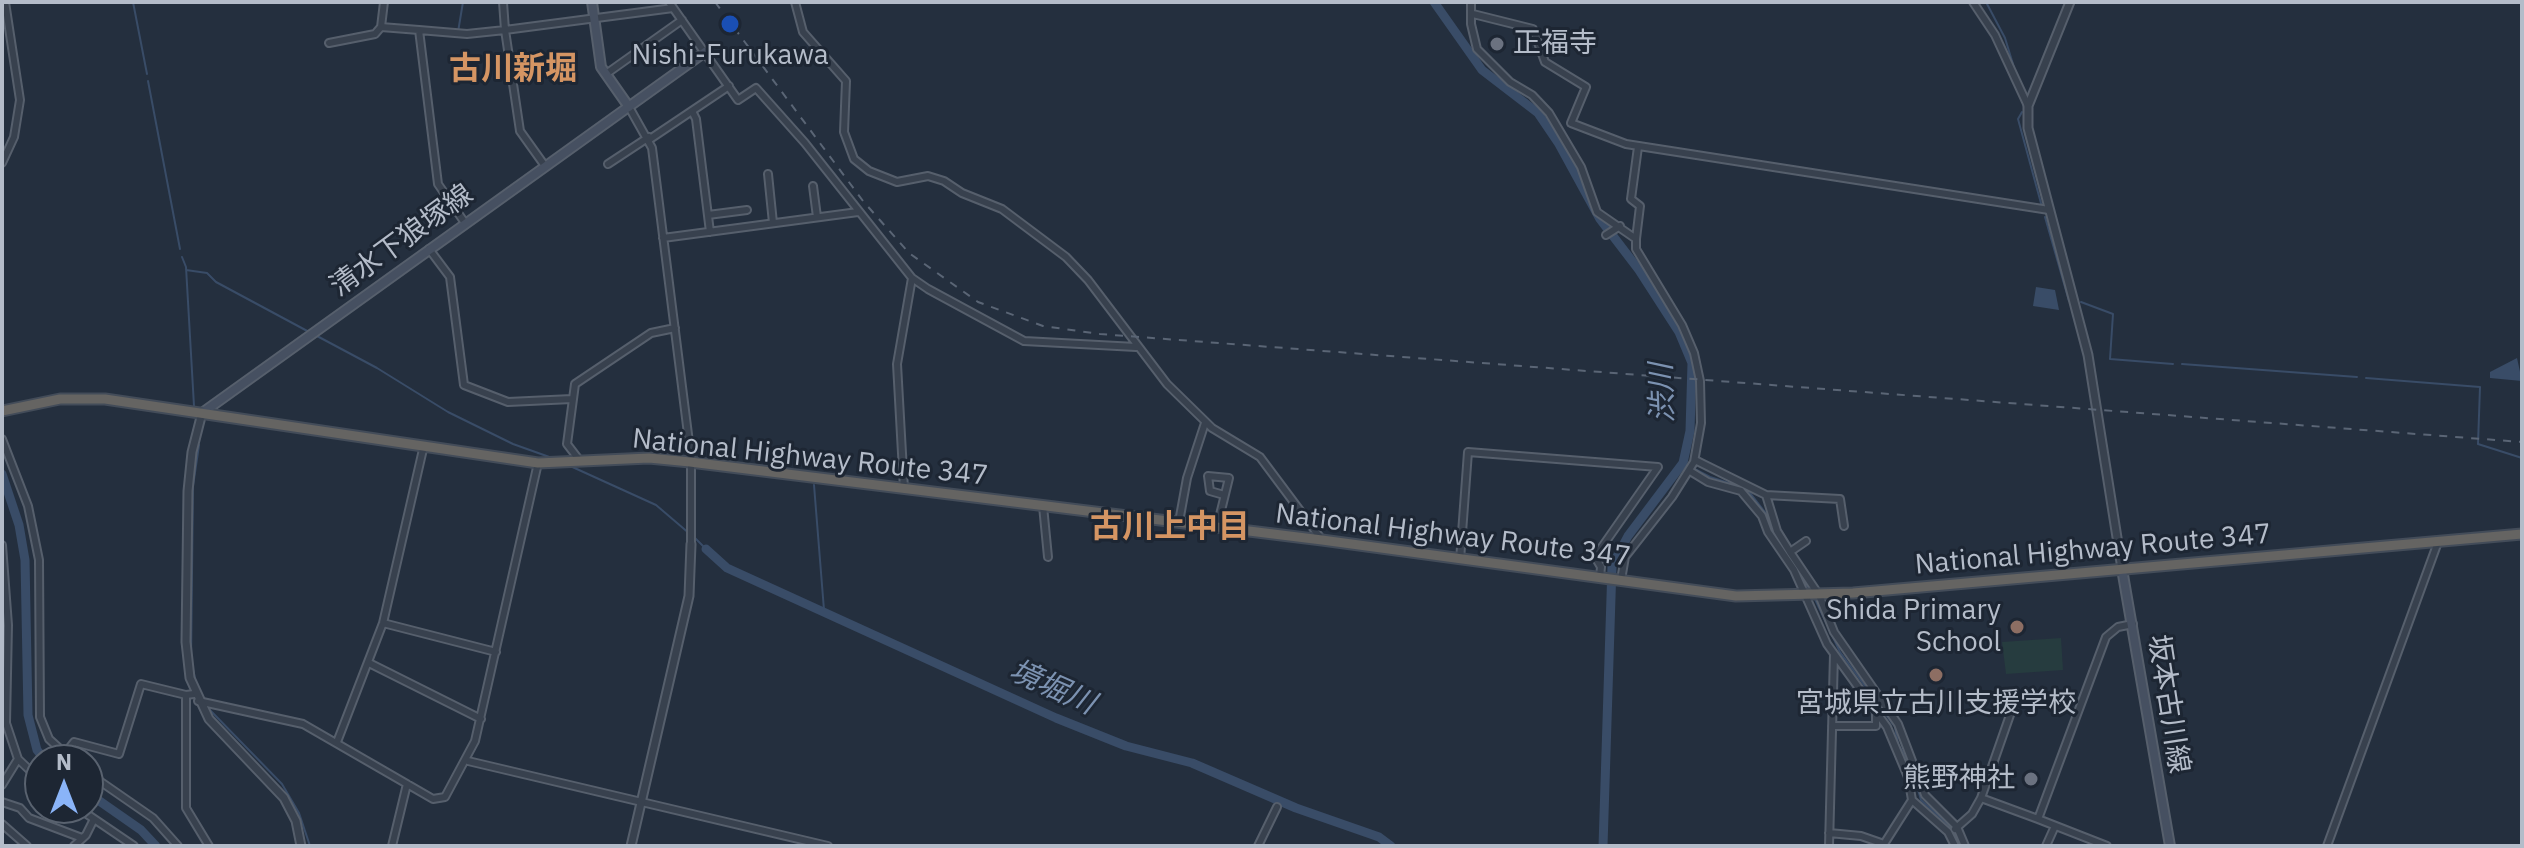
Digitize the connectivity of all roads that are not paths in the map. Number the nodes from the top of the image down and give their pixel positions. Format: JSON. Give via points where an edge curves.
{"nodes":[{"id":1,"x":5,"y":2,"type":"edge"},
{"id":2,"x":384,"y":2,"type":"edge"},
{"id":3,"x":503,"y":2,"type":"edge"},
{"id":4,"x":592,"y":2,"type":"edge"},
{"id":5,"x":795,"y":2,"type":"edge"},
{"id":6,"x":1471,"y":2,"type":"edge"},
{"id":7,"x":1973,"y":2,"type":"edge"},
{"id":8,"x":2070,"y":2,"type":"edge"},
{"id":9,"x":671,"y":5,"type":"edge"},
{"id":10,"x":1473,"y":14,"type":"junction"},
{"id":11,"x":594,"y":18,"type":"junction"},
{"id":12,"x":682,"y":20,"type":"junction"},
{"id":13,"x":381,"y":27,"type":"junction"},
{"id":14,"x":419,"y":30,"type":"junction"},
{"id":15,"x":505,"y":30,"type":"junction"},
{"id":16,"x":329,"y":43,"type":"dead end"},
{"id":17,"x":705,"y":52,"type":"junction"},
{"id":18,"x":606,"y":74,"type":"junction"},
{"id":19,"x":729,"y":86,"type":"junction"},
{"id":20,"x":2028,"y":106,"type":"junction"},
{"id":21,"x":629,"y":107,"type":"junction"},
{"id":22,"x":692,"y":111,"type":"junction"},
{"id":23,"x":650,"y":138,"type":"junction"},
{"id":24,"x":1638,"y":147,"type":"junction"},
{"id":25,"x":2,"y":163,"type":"edge"},
{"id":26,"x":608,"y":164,"type":"dead end"},
{"id":27,"x":545,"y":166,"type":"junction"},
{"id":28,"x":768,"y":174,"type":"dead end"},
{"id":29,"x":813,"y":186,"type":"dead end"},
{"id":30,"x":747,"y":210,"type":"dead end"},
{"id":31,"x":2049,"y":210,"type":"junction"},
{"id":32,"x":858,"y":212,"type":"junction"},
{"id":33,"x":708,"y":215,"type":"junction"},
{"id":34,"x":817,"y":217,"type":"junction"},
{"id":35,"x":465,"y":223,"type":"junction"},
{"id":36,"x":773,"y":223,"type":"junction"},
{"id":37,"x":1620,"y":226,"type":"junction"},
{"id":38,"x":710,"y":232,"type":"junction"},
{"id":39,"x":1606,"y":235,"type":"dead end"},
{"id":40,"x":663,"y":238,"type":"junction"},
{"id":41,"x":1636,"y":239,"type":"junction"},
{"id":42,"x":429,"y":249,"type":"junction"},
{"id":43,"x":912,"y":278,"type":"junction"},
{"id":44,"x":675,"y":328,"type":"junction"},
{"id":45,"x":1136,"y":347,"type":"junction"},
{"id":46,"x":572,"y":399,"type":"junction"},
{"id":47,"x":2,"y":411,"type":"edge"},
{"id":48,"x":202,"y":413,"type":"junction"},
{"id":49,"x":1205,"y":423,"type":"junction"},
{"id":50,"x":2,"y":439,"type":"edge"},
{"id":51,"x":424,"y":445,"type":"junction"},
{"id":52,"x":580,"y":461,"type":"junction"},
{"id":53,"x":690,"y":462,"type":"junction"},
{"id":54,"x":538,"y":463,"type":"junction"},
{"id":55,"x":1693,"y":465,"type":"junction"},
{"id":56,"x":904,"y":489,"type":"junction"},
{"id":57,"x":1224,"y":495,"type":"dead end"},
{"id":58,"x":1766,"y":495,"type":"junction"},
{"id":59,"x":1043,"y":506,"type":"junction"},
{"id":60,"x":1179,"y":522,"type":"junction"},
{"id":61,"x":1844,"y":526,"type":"dead end"},
{"id":62,"x":1217,"y":527,"type":"junction"},
{"id":63,"x":2522,"y":534,"type":"edge"},
{"id":64,"x":1322,"y":540,"type":"junction"},
{"id":65,"x":1806,"y":541,"type":"dead end"},
{"id":66,"x":2438,"y":542,"type":"junction"},
{"id":67,"x":691,"y":544,"type":"joint"},
{"id":68,"x":2,"y":545,"type":"edge"},
{"id":69,"x":1790,"y":552,"type":"junction"},
{"id":70,"x":1048,"y":557,"type":"dead end"},
{"id":71,"x":1460,"y":560,"type":"junction"},
{"id":72,"x":2122,"y":569,"type":"junction"},
{"id":73,"x":1602,"y":577,"type":"junction"},
{"id":74,"x":1619,"y":579,"type":"junction"},
{"id":75,"x":1811,"y":596,"type":"junction"},
{"id":76,"x":383,"y":623,"type":"junction"},
{"id":77,"x":5,"y":624,"type":"edge"},
{"id":78,"x":2133,"y":624,"type":"junction"},
{"id":79,"x":496,"y":652,"type":"junction"},
{"id":80,"x":1834,"y":654,"type":"junction"},
{"id":81,"x":369,"y":663,"type":"junction"},
{"id":82,"x":197,"y":698,"type":"junction"},
{"id":83,"x":1876,"y":713,"type":"junction"},
{"id":84,"x":2010,"y":715,"type":"dead end"},
{"id":85,"x":481,"y":719,"type":"junction"},
{"id":86,"x":1832,"y":726,"type":"junction"},
{"id":87,"x":337,"y":742,"type":"junction"},
{"id":88,"x":53,"y":744,"type":"edge"},
{"id":89,"x":104,"y":750,"type":"edge"},
{"id":90,"x":18,"y":759,"type":"junction"},
{"id":91,"x":468,"y":761,"type":"junction"},
{"id":92,"x":24,"y":765,"type":"edge"},
{"id":93,"x":104,"y":784,"type":"edge"},
{"id":94,"x":407,"y":784,"type":"junction"},
{"id":95,"x":2,"y":785,"type":"edge"},
{"id":96,"x":1981,"y":798,"type":"junction"},
{"id":97,"x":1912,"y":800,"type":"junction"},
{"id":98,"x":2,"y":802,"type":"edge"},
{"id":99,"x":640,"y":803,"type":"junction"},
{"id":100,"x":1277,"y":807,"type":"dead end"},
{"id":101,"x":2038,"y":819,"type":"junction"},
{"id":102,"x":2,"y":824,"type":"edge"},
{"id":103,"x":91,"y":824,"type":"edge"},
{"id":104,"x":101,"y":824,"type":"edge"},
{"id":105,"x":2055,"y":826,"type":"junction"},
{"id":106,"x":1953,"y":830,"type":"junction"},
{"id":107,"x":1829,"y":833,"type":"junction"},
{"id":108,"x":82,"y":838,"type":"junction"},
{"id":109,"x":27,"y":846,"type":"edge"},
{"id":110,"x":74,"y":846,"type":"edge"},
{"id":111,"x":134,"y":846,"type":"edge"},
{"id":112,"x":178,"y":846,"type":"edge"},
{"id":113,"x":209,"y":846,"type":"edge"},
{"id":114,"x":301,"y":846,"type":"edge"},
{"id":115,"x":392,"y":846,"type":"edge"},
{"id":116,"x":631,"y":846,"type":"edge"},
{"id":117,"x":828,"y":846,"type":"edge"},
{"id":118,"x":1258,"y":846,"type":"edge"},
{"id":119,"x":1829,"y":846,"type":"edge"},
{"id":120,"x":1955,"y":846,"type":"edge"},
{"id":121,"x":1965,"y":846,"type":"edge"},
{"id":122,"x":2046,"y":846,"type":"edge"},
{"id":123,"x":2107,"y":846,"type":"edge"},
{"id":124,"x":2170,"y":846,"type":"edge"},
{"id":125,"x":2327,"y":846,"type":"edge"}],
"edges":[{"from":1,"to":25,"type":"street","via":[[20,100],[14,137]]},
{"from":2,"to":13,"type":"street"},
{"from":3,"to":15,"type":"street"},
{"from":4,"to":11,"type":"main road"},
{"from":5,"to":45,"type":"street","via":[[803,32],[846,81],[844,132],[854,159],[887,180],[936,178],[1002,209],[1070,261]]},
{"from":6,"to":10,"type":"street"},
{"from":7,"to":20,"type":"street","via":[[1995,35]]},
{"from":8,"to":20,"type":"street"},
{"from":9,"to":11,"type":"street"},
{"from":9,"to":12,"type":"street"},
{"from":10,"to":24,"type":"street","via":[[1533,29],[1545,62],[1586,87],[1571,123]]},
{"from":10,"to":37,"type":"street","via":[[1477,49],[1549,113],[1581,167],[1597,212]]},
{"from":11,"to":15,"type":"street"},
{"from":11,"to":18,"type":"main road","via":[[599,61]]},
{"from":12,"to":17,"type":"street"},
{"from":12,"to":18,"type":"street"},
{"from":13,"to":14,"type":"street"},
{"from":13,"to":16,"type":"street","via":[[375,34]]},
{"from":14,"to":15,"type":"street"},
{"from":14,"to":35,"type":"street","via":[[438,184]]},
{"from":15,"to":27,"type":"street","via":[[520,131]]},
{"from":17,"to":19,"type":"street"},
{"from":17,"to":21,"type":"main road","name":"清水下狼塚線"},
{"from":18,"to":21,"type":"main road"},
{"from":19,"to":22,"type":"street"},
{"from":19,"to":32,"type":"street","via":[[738,100],[756,88]]},
{"from":20,"to":31,"type":"street","via":[[2028,128]]},
{"from":21,"to":23,"type":"street"},
{"from":21,"to":27,"type":"main road","name":"清水下狼塚線"},
{"from":22,"to":23,"type":"street"},
{"from":22,"to":33,"type":"street"},
{"from":23,"to":26,"type":"street"},
{"from":23,"to":40,"type":"street"},
{"from":24,"to":31,"type":"street"},
{"from":24,"to":41,"type":"street","via":[[1631,199],[1640,206]]},
{"from":27,"to":35,"type":"main road","name":"清水下狼塚線"},
{"from":28,"to":36,"type":"street"},
{"from":29,"to":34,"type":"street"},
{"from":30,"to":33,"type":"street"},
{"from":31,"to":72,"type":"street","via":[[2088,355]]},
{"from":32,"to":34,"type":"street"},
{"from":32,"to":43,"type":"street"},
{"from":33,"to":38,"type":"street"},
{"from":34,"to":36,"type":"street"},
{"from":35,"to":42,"type":"main road","name":"清水下狼塚線"},
{"from":36,"to":38,"type":"street"},
{"from":37,"to":39,"type":"street"},
{"from":37,"to":41,"type":"street"},
{"from":38,"to":40,"type":"street"},
{"from":40,"to":44,"type":"street"},
{"from":41,"to":55,"type":"street","via":[[1636,249],[1694,353],[1701,423]]},
{"from":42,"to":46,"type":"street","via":[[450,277],[464,385],[508,402]]},
{"from":42,"to":48,"type":"main road","name":"清水下狼塚線"},
{"from":43,"to":45,"type":"street","via":[[1024,341]]},
{"from":43,"to":56,"type":"street","via":[[897,364]]},
{"from":44,"to":46,"type":"street","via":[[651,333],[597,367],[575,384]]},
{"from":44,"to":53,"type":"street"},
{"from":45,"to":49,"type":"street"},
{"from":46,"to":52,"type":"street","via":[[567,444]]},
{"from":47,"to":48,"type":"highway","name":"National Highway Route 347","via":[[80,398]]},
{"from":48,"to":51,"type":"highway","name":"National Highway Route 347"},
{"from":48,"to":82,"type":"street","via":[[188,491],[187,661]]},
{"from":49,"to":60,"type":"street"},
{"from":49,"to":64,"type":"street","via":[[1260,457]]},
{"from":50,"to":88,"type":"street","via":[[28,506],[39,560],[40,717]]},
{"from":51,"to":54,"type":"highway","name":"National Highway Route 347"},
{"from":51,"to":76,"type":"street"},
{"from":52,"to":53,"type":"highway","name":"National Highway Route 347"},
{"from":52,"to":54,"type":"highway","name":"National Highway Route 347"},
{"from":53,"to":56,"type":"highway","name":"National Highway Route 347"},
{"from":53,"to":67,"type":"street"},
{"from":54,"to":79,"type":"street"},
{"from":55,"to":58,"type":"street"},
{"from":55,"to":74,"type":"street","via":[[1625,557]]},
{"from":55,"to":75,"type":"street","via":[[1708,482],[1741,491],[1755,506]]},
{"from":56,"to":59,"type":"highway","name":"National Highway Route 347"},
{"from":57,"to":62,"type":"street"},
{"from":58,"to":61,"type":"street","via":[[1840,499]]},
{"from":58,"to":69,"type":"street"},
{"from":59,"to":60,"type":"highway","name":"National Highway Route 347"},
{"from":59,"to":70,"type":"street"},
{"from":60,"to":62,"type":"highway","name":"National Highway Route 347"},
{"from":62,"to":64,"type":"highway","name":"National Highway Route 347"},
{"from":63,"to":66,"type":"highway","name":"National Highway Route 347"},
{"from":64,"to":71,"type":"highway","name":"National Highway Route 347"},
{"from":65,"to":69,"type":"street"},
{"from":66,"to":72,"type":"highway","name":"National Highway Route 347"},
{"from":66,"to":125,"type":"street"},
{"from":67,"to":99,"type":"street","via":[[689,596]]},
{"from":68,"to":77,"type":"street"},
{"from":69,"to":75,"type":"street"},
{"from":71,"to":73,"type":"highway","name":"National Highway Route 347"},
{"from":71,"to":73,"type":"street","via":[[1468,452],[1658,467],[1595,557]]},
{"from":72,"to":75,"type":"highway","name":"National Highway Route 347"},
{"from":72,"to":78,"type":"main road","name":"坂本古川線"},
{"from":73,"to":74,"type":"highway","name":"National Highway Route 347"},
{"from":74,"to":75,"type":"highway","name":"National Highway Route 347","via":[[1736,596]]},
{"from":75,"to":80,"type":"street"},
{"from":75,"to":106,"type":"street","via":[[1898,724],[1925,795]]},
{"from":76,"to":79,"type":"street"},
{"from":76,"to":81,"type":"street"},
{"from":77,"to":90,"type":"street","via":[[6,723]]},
{"from":78,"to":101,"type":"street","via":[[2106,637]]},
{"from":78,"to":124,"type":"main road","name":"坂本古川線"},
{"from":79,"to":85,"type":"street"},
{"from":80,"to":83,"type":"street"},
{"from":80,"to":86,"type":"street"},
{"from":81,"to":85,"type":"street"},
{"from":81,"to":87,"type":"street"},
{"from":82,"to":87,"type":"street","via":[[303,724]]},
{"from":82,"to":89,"type":"street","via":[[141,684],[119,754]]},
{"from":82,"to":113,"type":"street","via":[[186,808]]},
{"from":82,"to":114,"type":"street","via":[[209,719],[284,798]]},
{"from":83,"to":86,"type":"street","via":[[1876,726]]},
{"from":83,"to":97,"type":"street","via":[[1903,763]]},
{"from":84,"to":96,"type":"street"},
{"from":85,"to":91,"type":"street"},
{"from":86,"to":107,"type":"street"},
{"from":87,"to":94,"type":"street"},
{"from":90,"to":92,"type":"street"},
{"from":90,"to":95,"type":"street"},
{"from":91,"to":94,"type":"street","via":[[441,800]]},
{"from":91,"to":99,"type":"street"},
{"from":93,"to":112,"type":"street","via":[[153,818]]},
{"from":94,"to":115,"type":"street"},
{"from":96,"to":101,"type":"street"},
{"from":96,"to":106,"type":"street"},
{"from":97,"to":106,"type":"street"},
{"from":97,"to":107,"type":"street","via":[[1884,844]]},
{"from":98,"to":108,"type":"street"},
{"from":99,"to":116,"type":"street"},
{"from":99,"to":117,"type":"street"},
{"from":100,"to":118,"type":"street"},
{"from":101,"to":105,"type":"street"},
{"from":102,"to":109,"type":"street"},
{"from":103,"to":108,"type":"street"},
{"from":104,"to":111,"type":"street"},
{"from":105,"to":122,"type":"street"},
{"from":105,"to":123,"type":"street"},
{"from":106,"to":120,"type":"street"},
{"from":106,"to":121,"type":"street"},
{"from":107,"to":119,"type":"street"},
{"from":108,"to":110,"type":"street"}]}
